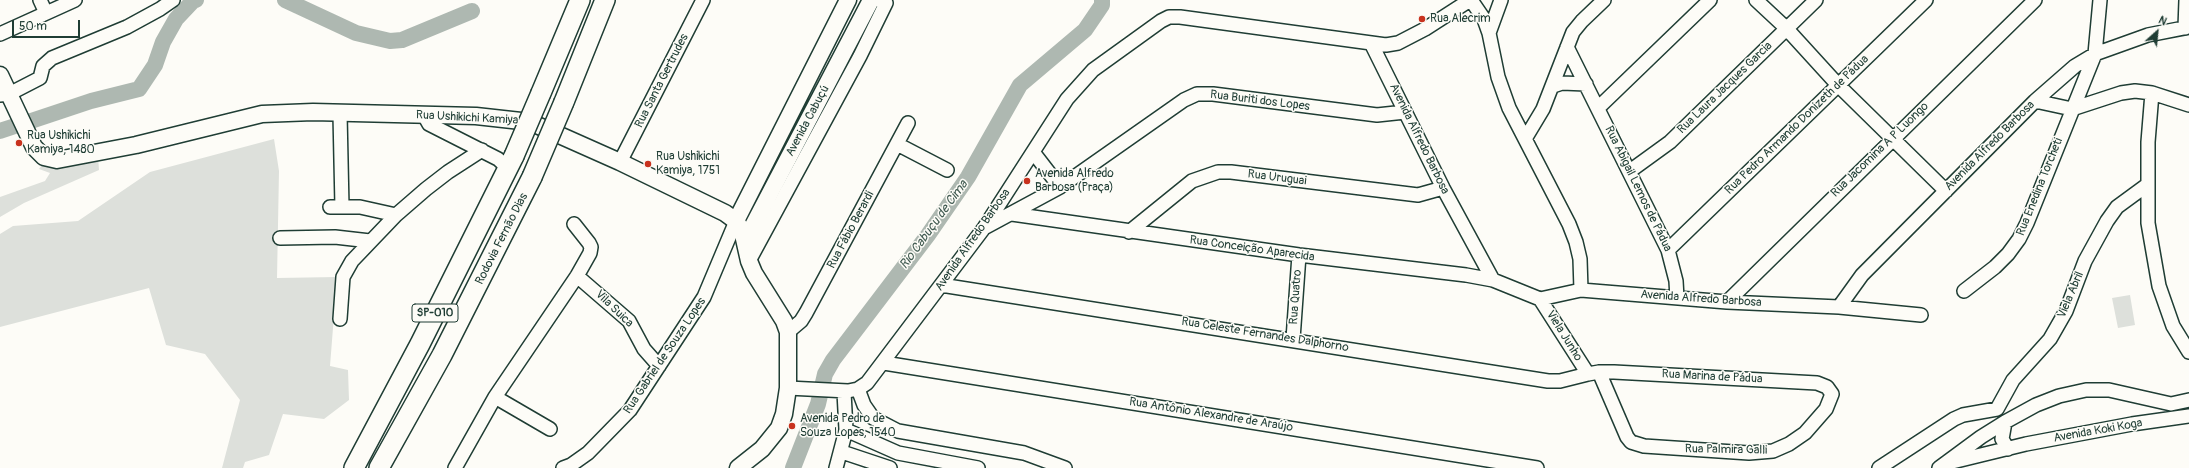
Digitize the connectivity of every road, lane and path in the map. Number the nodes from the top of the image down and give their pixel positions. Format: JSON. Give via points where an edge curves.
{"nodes":[{"id":1,"x":40,"y":0,"type":"edge"},
{"id":2,"x":75,"y":0,"type":"edge"},
{"id":3,"x":173,"y":0,"type":"edge"},
{"id":4,"x":580,"y":0,"type":"edge"},
{"id":5,"x":605,"y":0,"type":"edge"},
{"id":6,"x":703,"y":0,"type":"edge"},
{"id":7,"x":848,"y":0,"type":"edge"},
{"id":8,"x":871,"y":0,"type":"edge"},
{"id":9,"x":879,"y":0,"type":"edge"},
{"id":10,"x":1471,"y":0,"type":"edge"},
{"id":11,"x":1501,"y":0,"type":"edge"},
{"id":12,"x":1604,"y":0,"type":"edge"},
{"id":13,"x":1710,"y":0,"type":"edge"},
{"id":14,"x":1756,"y":0,"type":"edge"},
{"id":15,"x":1816,"y":0,"type":"edge"},
{"id":16,"x":1926,"y":0,"type":"edge"},
{"id":17,"x":2035,"y":0,"type":"edge"},
{"id":18,"x":2100,"y":0,"type":"edge"},
{"id":19,"x":2186,"y":0,"type":"edge"},
{"id":20,"x":46,"y":12,"type":"junction"},
{"id":21,"x":2187,"y":27,"type":"edge"},
{"id":22,"x":1786,"y":28,"type":"junction"},
{"id":23,"x":1489,"y":33,"type":"junction"},
{"id":24,"x":0,"y":34,"type":"edge"},
{"id":25,"x":1371,"y":43,"type":"junction"},
{"id":26,"x":824,"y":45,"type":"junction"},
{"id":27,"x":1567,"y":47,"type":"junction"},
{"id":28,"x":844,"y":53,"type":"junction"},
{"id":29,"x":2095,"y":54,"type":"junction"},
{"id":30,"x":860,"y":56,"type":"junction"},
{"id":31,"x":0,"y":75,"type":"edge"},
{"id":32,"x":1586,"y":84,"type":"junction"},
{"id":33,"x":1838,"y":85,"type":"junction"},
{"id":34,"x":1554,"y":86,"type":"junction"},
{"id":35,"x":2152,"y":93,"type":"junction"},
{"id":36,"x":4,"y":94,"type":"edge"},
{"id":37,"x":2035,"y":101,"type":"junction"},
{"id":38,"x":2189,"y":105,"type":"edge"},
{"id":39,"x":1598,"y":108,"type":"junction"},
{"id":40,"x":2072,"y":109,"type":"junction"},
{"id":41,"x":1405,"y":112,"type":"junction"},
{"id":42,"x":340,"y":114,"type":"junction"},
{"id":43,"x":424,"y":115,"type":"junction"},
{"id":44,"x":908,"y":123,"type":"dead end"},
{"id":45,"x":1525,"y":139,"type":"junction"},
{"id":46,"x":1892,"y":139,"type":"junction"},
{"id":47,"x":897,"y":144,"type":"junction"},
{"id":48,"x":482,"y":150,"type":"junction"},
{"id":49,"x":1033,"y":152,"type":"junction"},
{"id":50,"x":511,"y":162,"type":"junction"},
{"id":51,"x":620,"y":162,"type":"junction"},
{"id":52,"x":947,"y":170,"type":"dead end"},
{"id":53,"x":1630,"y":171,"type":"junction"},
{"id":54,"x":2147,"y":185,"type":"junction"},
{"id":55,"x":1060,"y":187,"type":"junction"},
{"id":56,"x":1443,"y":188,"type":"junction"},
{"id":57,"x":1946,"y":191,"type":"junction"},
{"id":58,"x":1012,"y":214,"type":"junction"},
{"id":59,"x":396,"y":215,"type":"junction"},
{"id":60,"x":736,"y":221,"type":"junction"},
{"id":61,"x":574,"y":224,"type":"dead end"},
{"id":62,"x":984,"y":228,"type":"junction"},
{"id":63,"x":1129,"y":232,"type":"junction"},
{"id":64,"x":280,"y":238,"type":"dead end"},
{"id":65,"x":370,"y":241,"type":"junction"},
{"id":66,"x":745,"y":241,"type":"junction"},
{"id":67,"x":1668,"y":250,"type":"junction"},
{"id":68,"x":1299,"y":255,"type":"junction"},
{"id":69,"x":749,"y":261,"type":"junction"},
{"id":70,"x":577,"y":276,"type":"junction"},
{"id":71,"x":1493,"y":280,"type":"junction"},
{"id":72,"x":941,"y":285,"type":"junction"},
{"id":73,"x":1581,"y":290,"type":"junction"},
{"id":74,"x":1964,"y":292,"type":"dead end"},
{"id":75,"x":1677,"y":298,"type":"junction"},
{"id":76,"x":1540,"y":299,"type":"junction"},
{"id":77,"x":1727,"y":302,"type":"junction"},
{"id":78,"x":1839,"y":307,"type":"junction"},
{"id":79,"x":1921,"y":316,"type":"dead end"},
{"id":80,"x":340,"y":319,"type":"dead end"},
{"id":81,"x":2176,"y":325,"type":"junction"},
{"id":82,"x":788,"y":332,"type":"junction"},
{"id":83,"x":1293,"y":339,"type":"junction"},
{"id":84,"x":2189,"y":339,"type":"edge"},
{"id":85,"x":2189,"y":352,"type":"edge"},
{"id":86,"x":884,"y":363,"type":"junction"},
{"id":87,"x":659,"y":366,"type":"junction"},
{"id":88,"x":1593,"y":373,"type":"junction"},
{"id":89,"x":788,"y":388,"type":"junction"},
{"id":90,"x":858,"y":389,"type":"junction"},
{"id":91,"x":839,"y":392,"type":"junction"},
{"id":92,"x":1832,"y":394,"type":"joint"},
{"id":93,"x":495,"y":397,"type":"junction"},
{"id":94,"x":2188,"y":404,"type":"edge"},
{"id":95,"x":1997,"y":408,"type":"junction"},
{"id":96,"x":2189,"y":416,"type":"edge"},
{"id":97,"x":2007,"y":421,"type":"junction"},
{"id":98,"x":550,"y":430,"type":"dead end"},
{"id":99,"x":846,"y":430,"type":"junction"},
{"id":100,"x":1624,"y":432,"type":"joint"},
{"id":101,"x":2008,"y":449,"type":"junction"},
{"id":102,"x":842,"y":452,"type":"junction"},
{"id":103,"x":1944,"y":465,"type":"edge"},
{"id":104,"x":354,"y":468,"type":"edge"},
{"id":105,"x":379,"y":468,"type":"edge"},
{"id":106,"x":455,"y":468,"type":"edge"},
{"id":107,"x":563,"y":468,"type":"edge"},
{"id":108,"x":738,"y":468,"type":"edge"},
{"id":109,"x":836,"y":468,"type":"edge"},
{"id":110,"x":890,"y":468,"type":"edge"},
{"id":111,"x":978,"y":468,"type":"edge"},
{"id":112,"x":1065,"y":468,"type":"edge"},
{"id":113,"x":1537,"y":468,"type":"edge"},
{"id":114,"x":1879,"y":468,"type":"edge"}],
"edges":[{"from":1,"to":20,"type":"street"},
{"from":2,"to":20,"type":"street"},
{"from":3,"to":36,"type":"street","via":[[127,27],[52,58],[43,66],[40,78]]},
{"from":4,"to":50,"type":"highway","number":"SP-010","bridge":true},
{"from":5,"to":105,"type":"highway","name":"Rodovia Fernão Dias","number":"SP-010","bridge":true,"via":[[532,176],[445,348]]},
{"from":6,"to":51,"type":"street","name":"Rua Santa Gertrudes"},
{"from":7,"to":26,"type":"main road","name":"Avenida Cabuçú"},
{"from":8,"to":28,"type":"main road","name":"Avenida Cabuçú"},
{"from":9,"to":30,"type":"street","via":[[886,3]]},
{"from":10,"to":23,"type":"street","via":[[1484,19]]},
{"from":10,"to":25,"type":"street","via":[[1398,43]]},
{"from":11,"to":23,"type":"street"},
{"from":12,"to":27,"type":"street","via":[[1582,20]]},
{"from":13,"to":39,"type":"street"},
{"from":14,"to":22,"type":"street"},
{"from":15,"to":22,"type":"street","name":"Rua Laura Jacques Garcia"},
{"from":16,"to":33,"type":"street","name":"Rua Pedro Armando Donizeth de Pádua"},
{"from":17,"to":46,"type":"street","name":"Rua Jacomina A P Luongo"},
{"from":18,"to":29,"type":"street","name":"Rua Enedina Torcheti"},
{"from":19,"to":21,"type":"street"},
{"from":20,"to":24,"type":"street"},
{"from":21,"to":29,"type":"street","name":"Avenida Alfredo Barbosa","via":[[2148,35]]},
{"from":22,"to":33,"type":"street"},
{"from":22,"to":53,"type":"street","name":"Rua Laura Jacques Garcia","via":[[1670,142]]},
{"from":23,"to":45,"type":"street","via":[[1498,76],[1509,108]]},
{"from":25,"to":41,"type":"street","name":"Avenida Alfredo Barbosa"},
{"from":25,"to":49,"type":"street","name":"Avenida Alfredo Barbosa","via":[[1169,17],[1093,70],[1067,99]]},
{"from":26,"to":28,"type":"street"},
{"from":26,"to":60,"type":"main road","name":"Avenida Cabuçú"},
{"from":27,"to":32,"type":"street","name":"Rua Abigail Lemos de Pádua"},
{"from":27,"to":34,"type":"street"},
{"from":28,"to":30,"type":"street"},
{"from":28,"to":66,"type":"main road","name":"Avenida Cabuçú"},
{"from":29,"to":37,"type":"street","name":"Avenida Alfredo Barbosa","via":[[2075,66]]},
{"from":29,"to":40,"type":"street","name":"Rua Enedina Torcheti"},
{"from":30,"to":69,"type":"street"},
{"from":31,"to":36,"type":"main road","name":"Rua Ushikichi Kamiya"},
{"from":32,"to":34,"type":"street","via":[[1562,83]]},
{"from":32,"to":39,"type":"street","name":"Rua Abigail Lemos de Pádua"},
{"from":33,"to":46,"type":"street"},
{"from":33,"to":67,"type":"street","name":"Rua Pedro Armando Donizeth de Pádua"},
{"from":34,"to":45,"type":"street"},
{"from":35,"to":38,"type":"street"},
{"from":35,"to":40,"type":"street","via":[[2121,93]]},
{"from":35,"to":54,"type":"street"},
{"from":36,"to":42,"type":"main road","name":"Rua Ushikichi Kamiya","via":[[34,147],[44,157],[57,160],[136,145],[262,114]]},
{"from":37,"to":40,"type":"street"},
{"from":37,"to":57,"type":"street","name":"Avenida Alfredo Barbosa"},
{"from":39,"to":53,"type":"street","name":"Rua Abigail Lemos de Pádua"},
{"from":40,"to":74,"type":"street","name":"Rua Enedina Torcheti","via":[[2019,239],[1995,267]]},
{"from":41,"to":55,"type":"street","name":"Rua Buriti dos Lopes","via":[[1377,115],[1197,94],[1184,100]]},
{"from":41,"to":56,"type":"street","name":"Avenida Alfredo Barbosa"},
{"from":42,"to":43,"type":"main road","name":"Rua Ushikichi Kamiya"},
{"from":42,"to":59,"type":"street","via":[[336,207],[368,208]]},
{"from":43,"to":48,"type":"street","via":[[430,124]]},
{"from":43,"to":51,"type":"main road","name":"Rua Ushikichi Kamiya","via":[[476,116],[530,122]]},
{"from":44,"to":47,"type":"street","name":"Rua Fábio Berardi"},
{"from":45,"to":73,"type":"street","via":[[1576,242],[1580,259]]},
{"from":46,"to":57,"type":"street"},
{"from":46,"to":77,"type":"street","name":"Rua Jacomina A P Luongo"},
{"from":47,"to":52,"type":"street"},
{"from":47,"to":82,"type":"street","name":"Rua Fábio Berardi","via":[[806,313]]},
{"from":48,"to":50,"type":"street","via":[[498,159]]},
{"from":48,"to":59,"type":"street","via":[[448,172]]},
{"from":49,"to":55,"type":"street"},
{"from":49,"to":62,"type":"street","name":"Avenida Alfredo Barbosa"},
{"from":50,"to":104,"type":"highway","number":"SP-010","via":[[420,344]]},
{"from":51,"to":60,"type":"main road","name":"Rua Ushikichi Kamiya","via":[[725,213]]},
{"from":53,"to":67,"type":"street","name":"Rua Abigail Lemos de Pádua"},
{"from":54,"to":81,"type":"street","via":[[2148,223],[2153,259],[2168,313]]},
{"from":54,"to":95,"type":"street","name":"Viela Abril","via":[[2117,207],[2107,221],[2085,261],[2066,311],[2050,339],[2012,380]]},
{"from":55,"to":58,"type":"street","name":"Rua Buriti dos Lopes"},
{"from":56,"to":63,"type":"street","name":"Rua Uruguai","via":[[1418,195],[1218,172],[1192,181]]},
{"from":56,"to":71,"type":"street","name":"Avenida Alfredo Barbosa"},
{"from":57,"to":78,"type":"street","name":"Avenida Alfredo Barbosa","via":[[1862,275]]},
{"from":58,"to":62,"type":"street","name":"Rua Buriti dos Lopes"},
{"from":58,"to":63,"type":"street","name":"Rua Conceição Aparecida"},
{"from":59,"to":65,"type":"street"},
{"from":60,"to":66,"type":"main road"},
{"from":60,"to":87,"type":"street","name":"Rua Gabriel de Souza Lopes","via":[[704,297]]},
{"from":61,"to":70,"type":"street","via":[[591,247]]},
{"from":62,"to":72,"type":"street","name":"Avenida Alfredo Barbosa"},
{"from":63,"to":68,"type":"street","name":"Rua Conceição Aparecida"},
{"from":64,"to":65,"type":"street","via":[[335,237]]},
{"from":65,"to":80,"type":"street","via":[[346,270]]},
{"from":66,"to":69,"type":"main road"},
{"from":67,"to":75,"type":"street","name":"Rua Abigail Lemos de Pádua","via":[[1676,281]]},
{"from":68,"to":71,"type":"street","name":"Rua Conceição Aparecida"},
{"from":68,"to":83,"type":"street","name":"Rua Quatro"},
{"from":69,"to":82,"type":"main road"},
{"from":70,"to":87,"type":"street","name":"Vila Suica","via":[[628,321],[644,350]]},
{"from":70,"to":93,"type":"street"},
{"from":71,"to":76,"type":"street"},
{"from":72,"to":83,"type":"street","name":"Rua Celeste Fernandes Dalphorno"},
{"from":72,"to":86,"type":"street","name":"Avenida Alfredo Barbosa"},
{"from":73,"to":75,"type":"street","name":"Avenida Alfredo Barbosa"},
{"from":73,"to":76,"type":"street","name":"Avenida Alfredo Barbosa"},
{"from":75,"to":77,"type":"street","name":"Avenida Alfredo Barbosa"},
{"from":76,"to":88,"type":"street","name":"Viela Junho"},
{"from":77,"to":78,"type":"street","name":"Avenida Alfredo Barbosa"},
{"from":78,"to":79,"type":"street"},
{"from":81,"to":84,"type":"street"},
{"from":81,"to":85,"type":"street"},
{"from":82,"to":89,"type":"main road"},
{"from":83,"to":88,"type":"street","name":"Rua Celeste Fernandes Dalphorno","via":[[1548,381],[1560,381]]},
{"from":86,"to":90,"type":"street","name":"Avenida Alfredo Barbosa","via":[[867,383]]},
{"from":86,"to":113,"type":"street","name":"Rua Antônio Alexandre de Araújo"},
{"from":87,"to":107,"type":"street","name":"Rua Gabriel de Souza Lopes","via":[[623,418],[588,453]]},
{"from":88,"to":92,"type":"street","name":"Rua Marina de Pádua","via":[[1817,383],[1827,387]]},
{"from":88,"to":100,"type":"street","name":"Viela Junho"},
{"from":89,"to":91,"type":"street","name":"Avenida Alfredo Barbosa"},
{"from":89,"to":108,"type":"main road","via":[[779,428],[762,450]]},
{"from":90,"to":91,"type":"street","name":"Avenida Alfredo Barbosa"},
{"from":90,"to":112,"type":"street","via":[[864,405],[873,418],[898,431],[1024,453]]},
{"from":91,"to":99,"type":"street"},
{"from":92,"to":100,"type":"street","name":"Rua Palmira Galli","via":[[1826,409],[1805,433],[1773,451],[1749,453],[1644,446],[1631,442]]},
{"from":93,"to":98,"type":"street"},
{"from":93,"to":106,"type":"street"},
{"from":94,"to":97,"type":"street","name":"Avenida Koki Koga","via":[[2171,404],[2109,390],[2086,390],[2053,398]]},
{"from":95,"to":97,"type":"street"},
{"from":95,"to":114,"type":"street","via":[[1954,419]]},
{"from":96,"to":101,"type":"street","name":"Avenida Koki Koga","via":[[2132,424]]},
{"from":97,"to":101,"type":"street","via":[[2002,439]]},
{"from":97,"to":103,"type":"street","name":"Avenida Koki Koga"},
{"from":99,"to":102,"type":"street"},
{"from":99,"to":111,"type":"street","via":[[898,453]]},
{"from":101,"to":103,"type":"street","name":"Avenida Koki Koga"},
{"from":102,"to":109,"type":"street"},
{"from":102,"to":110,"type":"street"}]}
